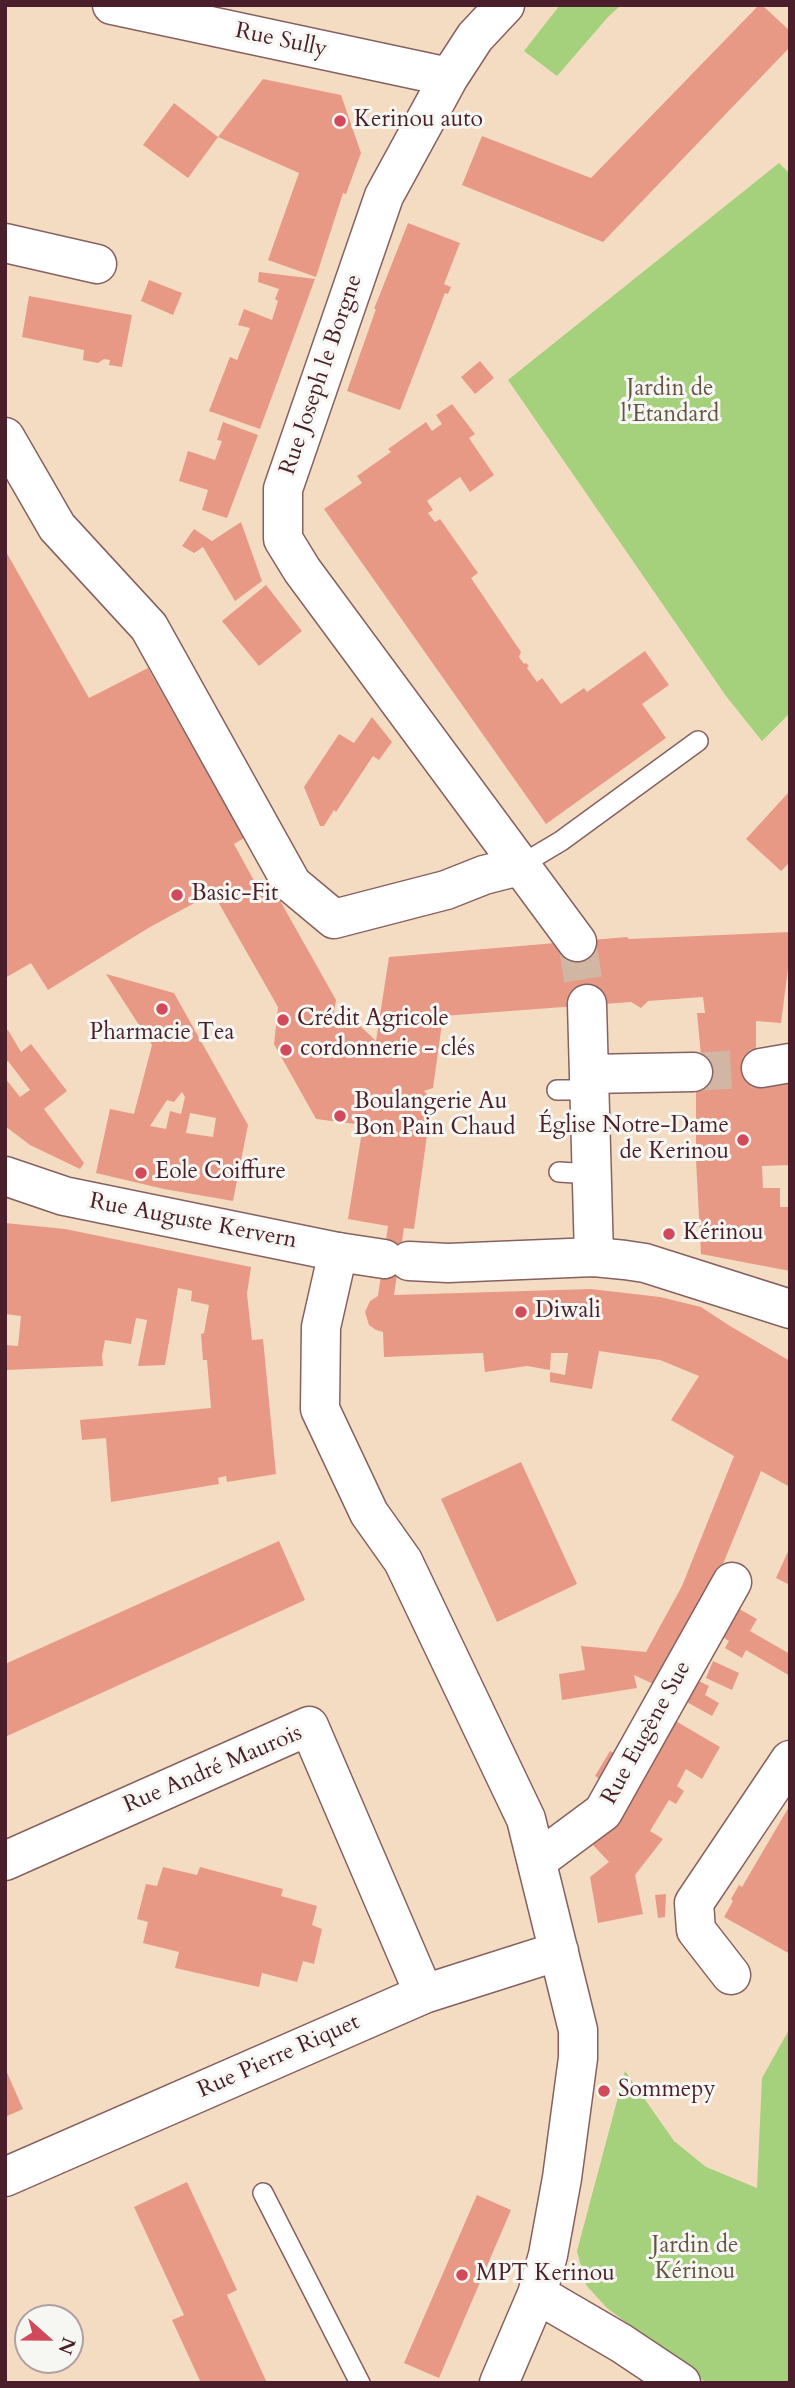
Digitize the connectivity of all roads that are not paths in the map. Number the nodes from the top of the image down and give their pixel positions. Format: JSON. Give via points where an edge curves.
{"nodes":[{"id":1,"x":113,"y":5,"type":"edge"},
{"id":2,"x":505,"y":5,"type":"edge"},
{"id":3,"x":449,"y":77,"type":"junction"},
{"id":4,"x":5,"y":243,"type":"edge"},
{"id":5,"x":97,"y":264,"type":"dead end"},
{"id":6,"x":5,"y":437,"type":"edge"},
{"id":7,"x":698,"y":741,"type":"dead end"},
{"id":8,"x":519,"y":866,"type":"junction"},
{"id":9,"x":577,"y":942,"type":"tunnel mouth"},
{"id":10,"x":587,"y":1004,"type":"tunnel mouth"},
{"id":11,"x":693,"y":1072,"type":"tunnel mouth"},
{"id":12,"x":578,"y":1085,"type":"junction"},
{"id":13,"x":7,"y":1175,"type":"edge"},
{"id":14,"x":338,"y":1252,"type":"junction"},
{"id":15,"x":594,"y":1257,"type":"junction"},
{"id":16,"x":790,"y":1309,"type":"edge"},
{"id":17,"x":732,"y":1582,"type":"dead end"},
{"id":18,"x":790,"y":1760,"type":"edge"},
{"id":19,"x":5,"y":1861,"type":"edge"},
{"id":20,"x":537,"y":1861,"type":"junction"},
{"id":21,"x":559,"y":1951,"type":"junction"},
{"id":22,"x":731,"y":1975,"type":"dead end"},
{"id":23,"x":424,"y":1994,"type":"junction"},
{"id":24,"x":5,"y":2177,"type":"edge"},
{"id":25,"x":263,"y":2193,"type":"dead end"},
{"id":26,"x":537,"y":2294,"type":"junction"},
{"id":27,"x":360,"y":2383,"type":"edge"},
{"id":28,"x":499,"y":2383,"type":"edge"},
{"id":29,"x":681,"y":2383,"type":"edge"}],
"edges":[{"from":1,"to":3,"type":"street","name":"Rue Sully"},
{"from":2,"to":3,"type":"street","name":"Rue Joseph le Borgne","via":[[475,37]]},
{"from":3,"to":8,"type":"street","name":"Rue Joseph le Borgne","via":[[380,207],[283,489],[283,539]]},
{"from":4,"to":5,"type":"street"},
{"from":6,"to":8,"type":"street","via":[[57,527],[149,627],[292,884],[334,919]]},
{"from":7,"to":8,"type":"lane","via":[[561,841]]},
{"from":8,"to":9,"type":"street","name":"Rue Joseph le Borgne"},
{"from":10,"to":12,"type":"street"},
{"from":11,"to":12,"type":"street"},
{"from":12,"to":15,"type":"street","via":[[575,1173]]},
{"from":13,"to":14,"type":"street","name":"Rue Auguste Kervern","via":[[64,1196]]},
{"from":14,"to":15,"type":"street","name":"Rue Auguste Kervern","via":[[448,1263]]},
{"from":14,"to":20,"type":"street","via":[[321,1328],[320,1409],[369,1513],[403,1561],[526,1819]]},
{"from":15,"to":16,"type":"street","name":"Rue Auguste Kervern","via":[[645,1263]]},
{"from":17,"to":20,"type":"street","name":"Rue Eugène Sue","via":[[603,1812]]},
{"from":18,"to":22,"type":"street","via":[[694,1903],[696,1930]]},
{"from":19,"to":23,"type":"street","name":"Rue André Maurois","via":[[309,1726]]},
{"from":20,"to":21,"type":"street"},
{"from":21,"to":23,"type":"street","name":"Rue Pierre Riquet"},
{"from":21,"to":26,"type":"street","via":[[578,2030],[578,2058],[562,2178]]},
{"from":23,"to":24,"type":"street","name":"Rue Pierre Riquet"},
{"from":25,"to":27,"type":"lane"},
{"from":26,"to":28,"type":"street"},
{"from":26,"to":29,"type":"street"}]}
